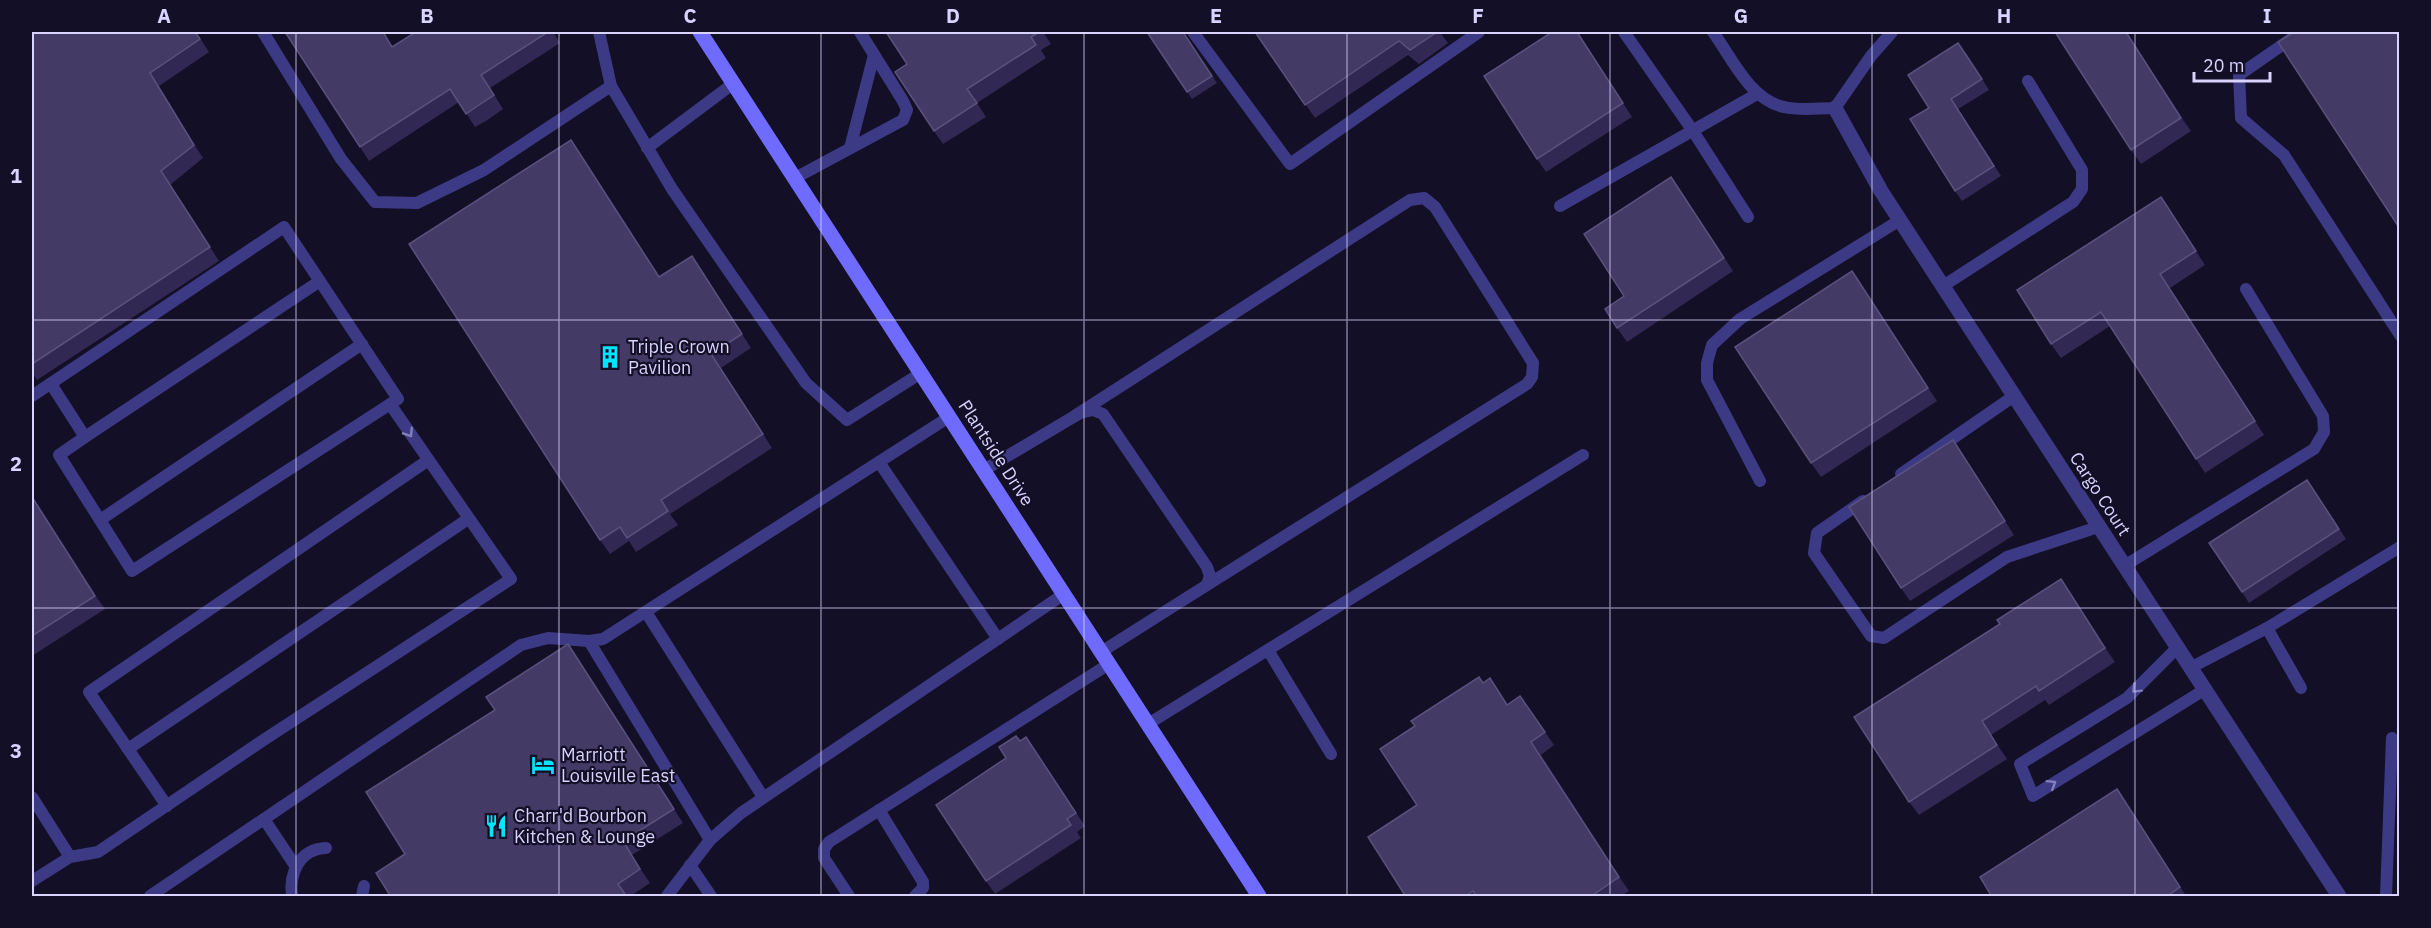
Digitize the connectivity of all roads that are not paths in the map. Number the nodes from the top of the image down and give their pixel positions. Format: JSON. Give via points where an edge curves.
{"nodes":[{"id":1,"x":262,"y":32,"type":"edge"},
{"id":2,"x":598,"y":32,"type":"edge"},
{"id":3,"x":700,"y":32,"type":"edge"},
{"id":4,"x":860,"y":32,"type":"edge"},
{"id":5,"x":1193,"y":32,"type":"edge"},
{"id":6,"x":1479,"y":32,"type":"edge"},
{"id":7,"x":1624,"y":32,"type":"edge"},
{"id":8,"x":1713,"y":32,"type":"edge"},
{"id":9,"x":1892,"y":32,"type":"edge"},
{"id":10,"x":2301,"y":32,"type":"edge"},
{"id":11,"x":874,"y":55,"type":"junction"},
{"id":12,"x":2028,"y":81,"type":"dead end"},
{"id":13,"x":734,"y":83,"type":"junction"},
{"id":14,"x":611,"y":86,"type":"junction"},
{"id":15,"x":1757,"y":94,"type":"junction"},
{"id":16,"x":1835,"y":108,"type":"junction"},
{"id":17,"x":1693,"y":131,"type":"junction"},
{"id":18,"x":647,"y":148,"type":"junction"},
{"id":19,"x":850,"y":148,"type":"junction"},
{"id":20,"x":795,"y":178,"type":"junction"},
{"id":21,"x":1560,"y":206,"type":"dead end"},
{"id":22,"x":1748,"y":217,"type":"dead end"},
{"id":23,"x":1900,"y":220,"type":"junction"},
{"id":24,"x":320,"y":281,"type":"junction"},
{"id":25,"x":1943,"y":286,"type":"junction"},
{"id":26,"x":2246,"y":289,"type":"dead end"},
{"id":27,"x":2400,"y":334,"type":"edge"},
{"id":28,"x":362,"y":344,"type":"junction"},
{"id":29,"x":921,"y":373,"type":"junction"},
{"id":30,"x":51,"y":384,"type":"junction"},
{"id":31,"x":32,"y":396,"type":"edge"},
{"id":32,"x":2014,"y":396,"type":"junction"},
{"id":33,"x":390,"y":404,"type":"junction"},
{"id":34,"x":1076,"y":415,"type":"junction"},
{"id":35,"x":949,"y":417,"type":"junction"},
{"id":36,"x":85,"y":437,"type":"junction"},
{"id":37,"x":1583,"y":455,"type":"dead end"},
{"id":38,"x":427,"y":461,"type":"junction"},
{"id":39,"x":879,"y":462,"type":"junction"},
{"id":40,"x":984,"y":470,"type":"junction"},
{"id":41,"x":1896,"y":478,"type":"edge"},
{"id":42,"x":1760,"y":481,"type":"dead end"},
{"id":43,"x":1876,"y":492,"type":"edge"},
{"id":44,"x":468,"y":519,"type":"junction"},
{"id":45,"x":100,"y":520,"type":"junction"},
{"id":46,"x":2098,"y":527,"type":"junction"},
{"id":47,"x":2400,"y":547,"type":"edge"},
{"id":48,"x":2124,"y":566,"type":"junction"},
{"id":49,"x":1207,"y":585,"type":"junction"},
{"id":50,"x":1064,"y":594,"type":"junction"},
{"id":51,"x":646,"y":612,"type":"junction"},
{"id":52,"x":2267,"y":628,"type":"junction"},
{"id":53,"x":998,"y":639,"type":"junction"},
{"id":54,"x":589,"y":641,"type":"junction"},
{"id":55,"x":2177,"y":648,"type":"junction"},
{"id":56,"x":1268,"y":650,"type":"junction"},
{"id":57,"x":1105,"y":658,"type":"junction"},
{"id":58,"x":2190,"y":668,"type":"junction"},
{"id":59,"x":2301,"y":688,"type":"dead end"},
{"id":60,"x":2204,"y":690,"type":"junction"},
{"id":61,"x":1148,"y":724,"type":"junction"},
{"id":62,"x":2392,"y":738,"type":"dead end"},
{"id":63,"x":128,"y":749,"type":"junction"},
{"id":64,"x":1331,"y":753,"type":"dead end"},
{"id":65,"x":32,"y":796,"type":"edge"},
{"id":66,"x":763,"y":797,"type":"junction"},
{"id":67,"x":167,"y":806,"type":"junction"},
{"id":68,"x":879,"y":810,"type":"junction"},
{"id":69,"x":264,"y":819,"type":"junction"},
{"id":70,"x":710,"y":840,"type":"junction"},
{"id":71,"x":326,"y":848,"type":"dead end"},
{"id":72,"x":70,"y":857,"type":"junction"},
{"id":73,"x":690,"y":866,"type":"junction"},
{"id":74,"x":296,"y":867,"type":"junction"},
{"id":75,"x":32,"y":881,"type":"edge"},
{"id":76,"x":289,"y":895,"type":"edge"},
{"id":77,"x":150,"y":897,"type":"edge"},
{"id":78,"x":667,"y":897,"type":"edge"},
{"id":79,"x":711,"y":897,"type":"edge"},
{"id":80,"x":849,"y":897,"type":"edge"},
{"id":81,"x":915,"y":897,"type":"edge"},
{"id":82,"x":1259,"y":897,"type":"edge"},
{"id":83,"x":2339,"y":897,"type":"edge"},
{"id":84,"x":2386,"y":897,"type":"edge"}],
"edges":[{"from":1,"to":14,"type":"lane","via":[[341,159],[375,202],[417,203],[484,170]]},
{"from":2,"to":14,"type":"lane"},
{"from":3,"to":13,"type":"street","name":"Plantside Drive"},
{"from":4,"to":11,"type":"lane"},
{"from":5,"to":6,"type":"lane","via":[[1290,164]]},
{"from":7,"to":17,"type":"lane"},
{"from":8,"to":15,"type":"lane"},
{"from":9,"to":16,"type":"lane"},
{"from":10,"to":27,"type":"lane","via":[[2239,75],[2241,118],[2284,155]]},
{"from":11,"to":19,"type":"lane"},
{"from":11,"to":19,"type":"lane","via":[[907,110],[903,120]]},
{"from":12,"to":25,"type":"lane","via":[[2082,170],[2082,189],[2073,202]]},
{"from":13,"to":18,"type":"lane"},
{"from":13,"to":20,"type":"street","name":"Plantside Drive"},
{"from":14,"to":18,"type":"lane"},
{"from":15,"to":16,"type":"lane","via":[[1785,108]]},
{"from":15,"to":17,"type":"lane"},
{"from":16,"to":23,"type":"street","name":"Cargo Court"},
{"from":17,"to":21,"type":"lane"},
{"from":17,"to":22,"type":"lane"},
{"from":18,"to":29,"type":"lane","via":[[806,382],[847,420]]},
{"from":19,"to":20,"type":"lane"},
{"from":20,"to":29,"type":"street","name":"Plantside Drive"},
{"from":23,"to":25,"type":"street","name":"Cargo Court"},
{"from":23,"to":42,"type":"lane","via":[[1740,319],[1712,345],[1707,380]]},
{"from":24,"to":28,"type":"lane"},
{"from":24,"to":30,"type":"lane","via":[[284,227]]},
{"from":24,"to":36,"type":"lane"},
{"from":25,"to":32,"type":"street","name":"Cargo Court"},
{"from":26,"to":48,"type":"lane","via":[[2323,416],[2324,432],[2314,449]]},
{"from":28,"to":33,"type":"lane","via":[[398,399]]},
{"from":28,"to":45,"type":"lane"},
{"from":29,"to":35,"type":"street","name":"Plantside Drive"},
{"from":30,"to":31,"type":"lane"},
{"from":30,"to":36,"type":"lane"},
{"from":32,"to":41,"type":"lane"},
{"from":32,"to":46,"type":"street","name":"Cargo Court"},
{"from":33,"to":38,"type":"lane","one_way":true},
{"from":33,"to":45,"type":"lane","via":[[132,571]]},
{"from":34,"to":40,"type":"lane"},
{"from":34,"to":49,"type":"lane","via":[[1093,410],[1103,414],[1207,567]]},
{"from":34,"to":49,"type":"lane","via":[[1410,200],[1424,198],[1435,207],[1533,363],[1532,377],[1527,384]]},
{"from":35,"to":39,"type":"lane"},
{"from":35,"to":40,"type":"street","name":"Plantside Drive"},
{"from":36,"to":45,"type":"lane","via":[[59,455]]},
{"from":37,"to":56,"type":"lane"},
{"from":38,"to":44,"type":"lane"},
{"from":38,"to":63,"type":"lane","via":[[89,692]]},
{"from":39,"to":51,"type":"lane"},
{"from":39,"to":53,"type":"lane"},
{"from":40,"to":50,"type":"street","name":"Plantside Drive"},
{"from":43,"to":46,"type":"lane","via":[[1817,533],[1814,553],[1871,636],[1884,638],[2007,557]]},
{"from":44,"to":63,"type":"lane"},
{"from":44,"to":67,"type":"lane","via":[[511,579]]},
{"from":46,"to":48,"type":"street","name":"Cargo Court"},
{"from":47,"to":52,"type":"lane"},
{"from":48,"to":55,"type":"street","name":"Cargo Court"},
{"from":49,"to":57,"type":"lane"},
{"from":50,"to":53,"type":"lane"},
{"from":50,"to":57,"type":"street","name":"Plantside Drive"},
{"from":51,"to":54,"type":"lane","via":[[603,639]]},
{"from":51,"to":66,"type":"lane"},
{"from":52,"to":58,"type":"lane"},
{"from":52,"to":59,"type":"lane"},
{"from":53,"to":66,"type":"lane"},
{"from":54,"to":69,"type":"lane","via":[[548,638],[521,645]]},
{"from":54,"to":70,"type":"lane"},
{"from":55,"to":58,"type":"street","name":"Cargo Court"},
{"from":55,"to":60,"type":"lane","one_way":true,"via":[[2127,698],[2020,764],[2033,796]]},
{"from":56,"to":61,"type":"lane"},
{"from":56,"to":64,"type":"lane"},
{"from":57,"to":61,"type":"street","name":"Plantside Drive"},
{"from":57,"to":68,"type":"lane"},
{"from":58,"to":60,"type":"street","name":"Cargo Court"},
{"from":60,"to":83,"type":"street","name":"Cargo Court"},
{"from":61,"to":82,"type":"street","name":"Plantside Drive"},
{"from":62,"to":84,"type":"lane"},
{"from":63,"to":67,"type":"lane"},
{"from":65,"to":72,"type":"lane"},
{"from":66,"to":70,"type":"lane"},
{"from":67,"to":72,"type":"lane","via":[[98,852]]},
{"from":68,"to":80,"type":"lane","via":[[824,849],[824,858]]},
{"from":68,"to":81,"type":"lane","via":[[923,882]]},
{"from":69,"to":74,"type":"lane"},
{"from":69,"to":77,"type":"lane"},
{"from":70,"to":73,"type":"lane"},
{"from":71,"to":74,"type":"lane","via":[[309,852]]},
{"from":72,"to":75,"type":"lane"},
{"from":73,"to":78,"type":"lane"},
{"from":73,"to":79,"type":"lane"},
{"from":74,"to":76,"type":"lane"}]}
